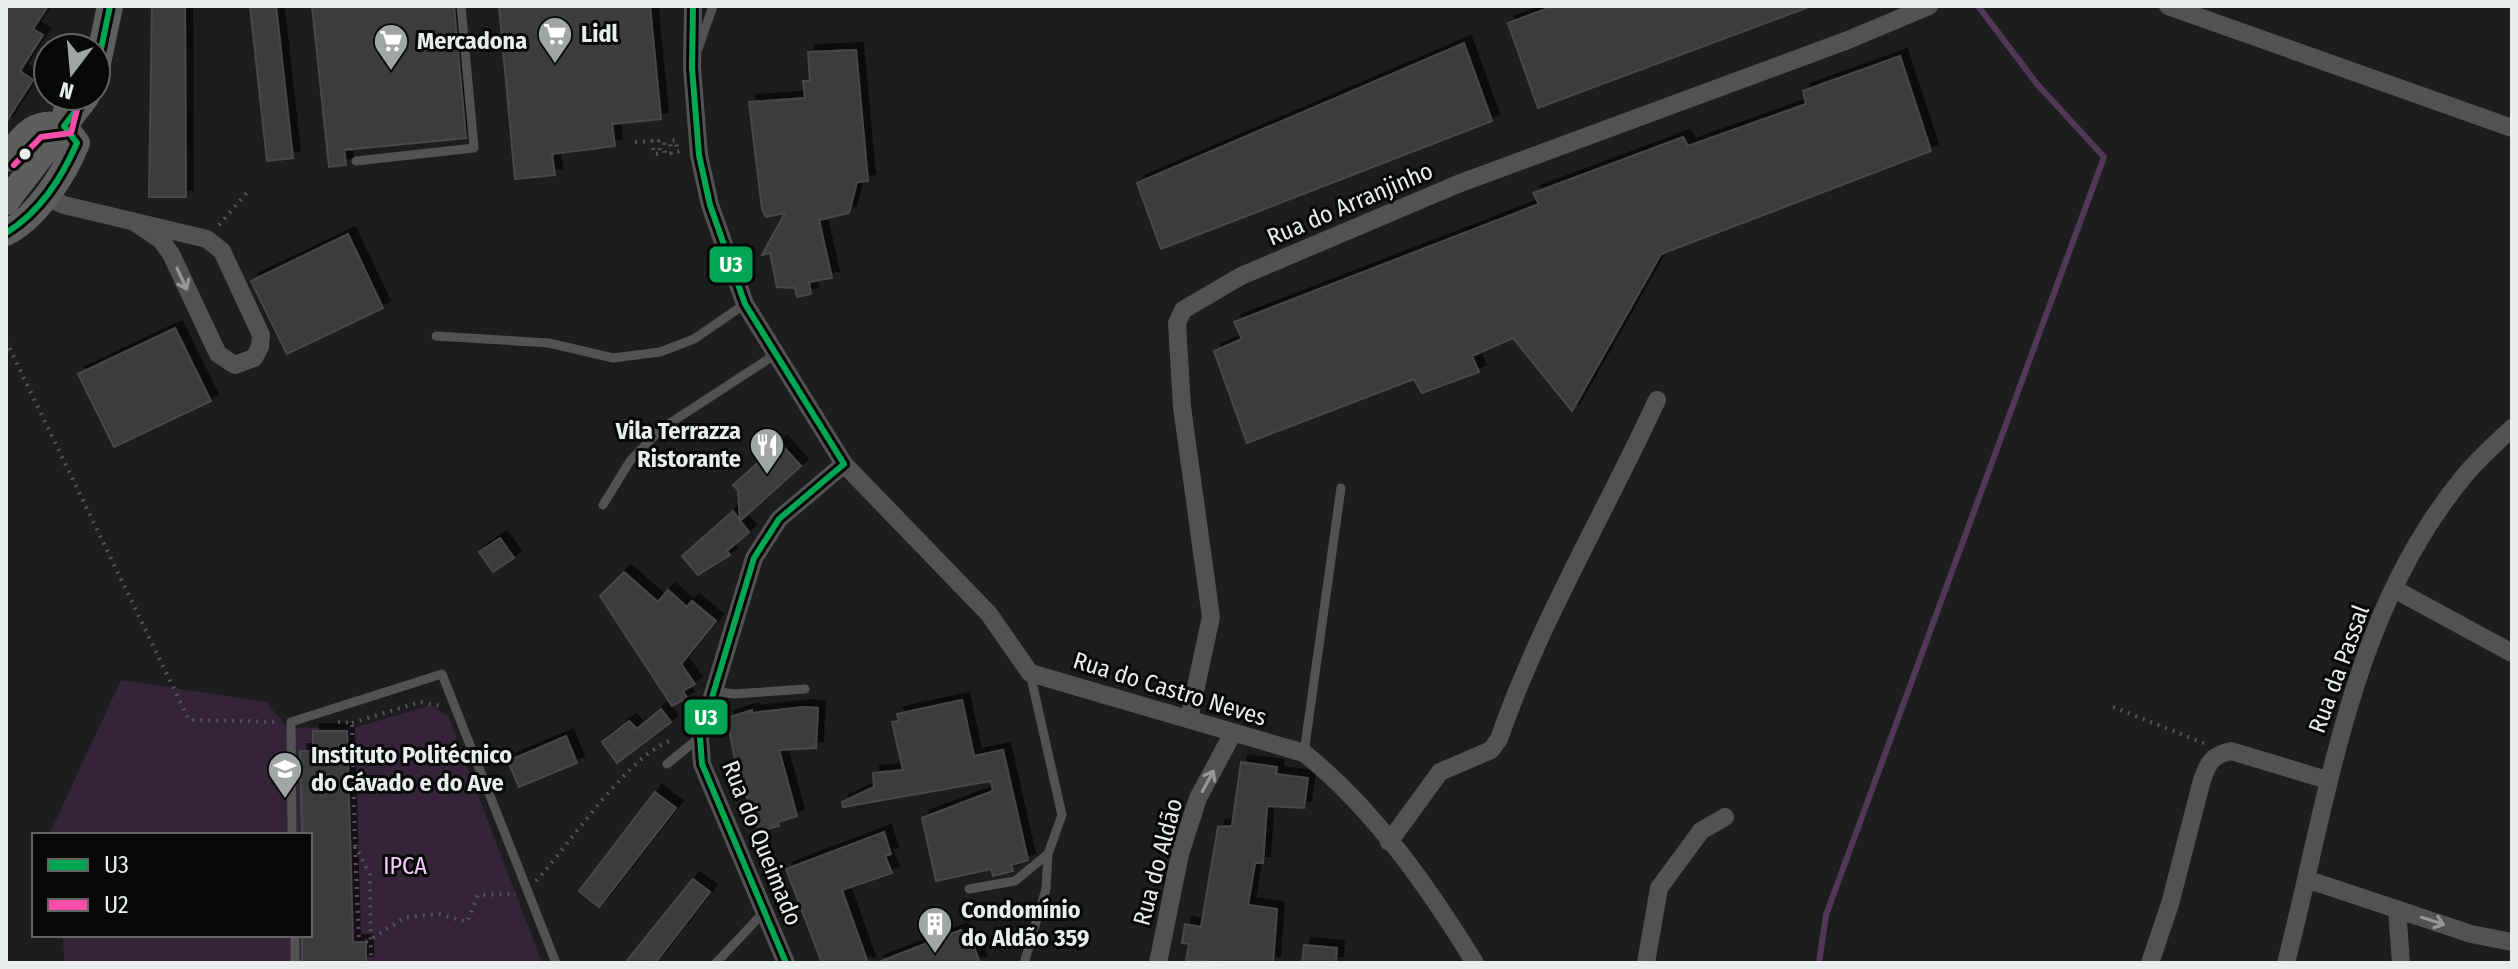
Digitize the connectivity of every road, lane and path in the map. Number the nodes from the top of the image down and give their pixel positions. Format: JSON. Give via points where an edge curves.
{"nodes":[{"id":1,"x":94,"y":6,"type":"edge"},
{"id":2,"x":110,"y":6,"type":"edge"},
{"id":3,"x":461,"y":6,"type":"edge"},
{"id":4,"x":693,"y":6,"type":"edge"},
{"id":5,"x":713,"y":6,"type":"edge"},
{"id":6,"x":1929,"y":6,"type":"edge"},
{"id":7,"x":2168,"y":6,"type":"edge"},
{"id":8,"x":2193,"y":10,"type":"edge"},
{"id":9,"x":89,"y":32,"type":"edge"},
{"id":10,"x":105,"y":32,"type":"edge"},
{"id":11,"x":692,"y":68,"type":"junction"},
{"id":12,"x":67,"y":112,"type":"edge"},
{"id":13,"x":75,"y":112,"type":"edge"},
{"id":14,"x":64,"y":126,"type":"junction"},
{"id":15,"x":2512,"y":128,"type":"edge"},
{"id":16,"x":635,"y":142,"type":"dead end"},
{"id":17,"x":677,"y":152,"type":"dead end"},
{"id":18,"x":6,"y":159,"type":"edge"},
{"id":19,"x":356,"y":161,"type":"dead end"},
{"id":20,"x":250,"y":189,"type":"dead end"},
{"id":21,"x":44,"y":196,"type":"junction"},
{"id":22,"x":6,"y":202,"type":"edge"},
{"id":23,"x":133,"y":221,"type":"junction"},
{"id":24,"x":6,"y":233,"type":"edge"},
{"id":25,"x":207,"y":239,"type":"junction"},
{"id":26,"x":745,"y":304,"type":"junction"},
{"id":27,"x":436,"y":336,"type":"dead end"},
{"id":28,"x":6,"y":341,"type":"edge"},
{"id":29,"x":776,"y":354,"type":"junction"},
{"id":30,"x":1657,"y":400,"type":"dead end"},
{"id":31,"x":2512,"y":428,"type":"edge"},
{"id":32,"x":844,"y":464,"type":"junction"},
{"id":33,"x":1341,"y":488,"type":"dead end"},
{"id":34,"x":603,"y":505,"type":"dead end"},
{"id":35,"x":2394,"y":589,"type":"junction"},
{"id":36,"x":2512,"y":653,"type":"edge"},
{"id":37,"x":1030,"y":673,"type":"junction"},
{"id":38,"x":805,"y":689,"type":"dead end"},
{"id":39,"x":713,"y":691,"type":"junction"},
{"id":40,"x":2113,"y":707,"type":"dead end"},
{"id":41,"x":451,"y":714,"type":"dead end"},
{"id":42,"x":1189,"y":719,"type":"junction"},
{"id":43,"x":264,"y":722,"type":"dead end"},
{"id":44,"x":337,"y":722,"type":"dead end"},
{"id":45,"x":352,"y":723,"type":"junction"},
{"id":46,"x":1233,"y":733,"type":"junction"},
{"id":47,"x":700,"y":737,"type":"junction"},
{"id":48,"x":685,"y":749,"type":"junction"},
{"id":49,"x":1304,"y":753,"type":"junction"},
{"id":50,"x":2216,"y":754,"type":"junction"},
{"id":51,"x":667,"y":764,"type":"dead end"},
{"id":52,"x":2327,"y":780,"type":"junction"},
{"id":53,"x":1725,"y":817,"type":"dead end"},
{"id":54,"x":292,"y":833,"type":"edge"},
{"id":55,"x":1389,"y":842,"type":"junction"},
{"id":56,"x":355,"y":845,"type":"junction"},
{"id":57,"x":1048,"y":854,"type":"junction"},
{"id":58,"x":528,"y":870,"type":"dead end"},
{"id":59,"x":2306,"y":879,"type":"junction"},
{"id":60,"x":969,"y":889,"type":"dead end"},
{"id":61,"x":517,"y":894,"type":"dead end"},
{"id":62,"x":2397,"y":909,"type":"junction"},
{"id":63,"x":763,"y":913,"type":"junction"},
{"id":64,"x":295,"y":937,"type":"edge"},
{"id":65,"x":359,"y":942,"type":"dead end"},
{"id":66,"x":368,"y":942,"type":"junction"},
{"id":67,"x":2512,"y":942,"type":"edge"},
{"id":68,"x":295,"y":963,"type":"edge"},
{"id":69,"x":371,"y":963,"type":"edge"},
{"id":70,"x":556,"y":963,"type":"edge"},
{"id":71,"x":716,"y":963,"type":"edge"},
{"id":72,"x":786,"y":963,"type":"edge"},
{"id":73,"x":1024,"y":963,"type":"edge"},
{"id":74,"x":1158,"y":963,"type":"edge"},
{"id":75,"x":1475,"y":963,"type":"edge"},
{"id":76,"x":1646,"y":963,"type":"edge"},
{"id":77,"x":2150,"y":963,"type":"edge"},
{"id":78,"x":2286,"y":963,"type":"edge"},
{"id":79,"x":2401,"y":963,"type":"edge"}],
"edges":[{"from":1,"to":9,"type":"main road"},
{"from":2,"to":10,"type":"main road"},
{"from":3,"to":19,"type":"lane","via":[[474,148]]},
{"from":4,"to":11,"type":"street"},
{"from":5,"to":11,"type":"lane"},
{"from":6,"to":42,"type":"street","name":"Rua do Arranjinho","via":[[1458,184],[1241,276],[1183,310],[1177,323],[1182,407],[1211,617]]},
{"from":7,"to":8,"type":"street"},
{"from":8,"to":15,"type":"street"},
{"from":11,"to":26,"type":"street","via":[[699,155],[710,205]]},
{"from":12,"to":14,"type":"main road"},
{"from":13,"to":14,"type":"main road"},
{"from":14,"to":18,"type":"main road","via":[[27,130]]},
{"from":14,"to":21,"type":"main road","via":[[77,143]]},
{"from":14,"to":22,"type":"main road"},
{"from":16,"to":17,"type":"path","via":[[652,141],[654,154],[660,154],[659,141],[664,141],[665,154],[671,153],[670,141],[676,140]]},
{"from":20,"to":25,"type":"path"},
{"from":21,"to":23,"type":"street"},
{"from":21,"to":24,"type":"main road","via":[[21,224]]},
{"from":23,"to":25,"type":"street"},
{"from":23,"to":25,"type":"street","one_way":true,"via":[[161,240],[171,254],[218,354],[235,365],[245,364],[260,347],[261,335],[222,251]]},
{"from":26,"to":27,"type":"lane","via":[[694,339],[660,352],[613,358],[549,343]]},
{"from":26,"to":29,"type":"street"},
{"from":28,"to":43,"type":"path","via":[[189,720]]},
{"from":29,"to":32,"type":"street"},
{"from":29,"to":34,"type":"lane","via":[[661,429],[630,461]]},
{"from":30,"to":55,"type":"street","via":[[1543,626],[1499,739],[1491,750],[1440,772]]},
{"from":31,"to":35,"type":"street","name":"Rua da Passal","via":[[2464,475]]},
{"from":32,"to":37,"type":"street","via":[[989,614]]},
{"from":32,"to":39,"type":"street","name":"Rua do Queimado","via":[[779,519],[754,558]]},
{"from":33,"to":49,"type":"lane"},
{"from":35,"to":36,"type":"street"},
{"from":35,"to":52,"type":"street","name":"Rua da Passal","via":[[2344,717]]},
{"from":37,"to":42,"type":"street","name":"Rua do Castro Neves"},
{"from":37,"to":57,"type":"lane","via":[[1062,815]]},
{"from":38,"to":39,"type":"lane"},
{"from":39,"to":47,"type":"street","name":"Rua do Queimado"},
{"from":40,"to":50,"type":"path","via":[[2203,741]]},
{"from":41,"to":45,"type":"path","via":[[420,702]]},
{"from":42,"to":46,"type":"street","name":"Rua do Castro Neves"},
{"from":44,"to":45,"type":"path"},
{"from":45,"to":56,"type":"path"},
{"from":46,"to":49,"type":"street","name":"Rua do Castro Neves"},
{"from":74,"to":46,"type":"street","name":"Rua do Aldão","one_way":true,"via":[[1180,854],[1198,798]]},
{"from":47,"to":48,"type":"lane"},
{"from":47,"to":63,"type":"street","name":"Rua do Queimado","via":[[702,764]]},
{"from":48,"to":51,"type":"lane"},
{"from":48,"to":58,"type":"path","via":[[674,740],[643,758],[533,885]]},
{"from":49,"to":55,"type":"street","name":"Rua do Castro Neves","via":[[1331,774]]},
{"from":50,"to":52,"type":"street","via":[[2231,751]]},
{"from":50,"to":77,"type":"street","via":[[2205,772]]},
{"from":52,"to":59,"type":"street","name":"Rua da Passal"},
{"from":53,"to":76,"type":"street","via":[[1701,831],[1659,888]]},
{"from":54,"to":70,"type":"lane","via":[[291,722],[442,674]]},
{"from":55,"to":75,"type":"street","name":"Rua do Castro Neves"},
{"from":56,"to":65,"type":"path"},
{"from":56,"to":66,"type":"path","via":[[370,875]]},
{"from":57,"to":60,"type":"lane","via":[[1015,881]]},
{"from":57,"to":73,"type":"lane","via":[[1046,889]]},
{"from":59,"to":62,"type":"street"},
{"from":59,"to":78,"type":"street","name":"Rua da Passal"},
{"from":61,"to":66,"type":"path","via":[[478,895],[467,922],[439,914],[406,917]]},
{"from":62,"to":67,"type":"street","one_way":true},
{"from":62,"to":79,"type":"street"},
{"from":63,"to":71,"type":"lane"},
{"from":63,"to":72,"type":"street","name":"Rua do Queimado"},
{"from":64,"to":68,"type":"lane"},
{"from":66,"to":69,"type":"path"}]}
